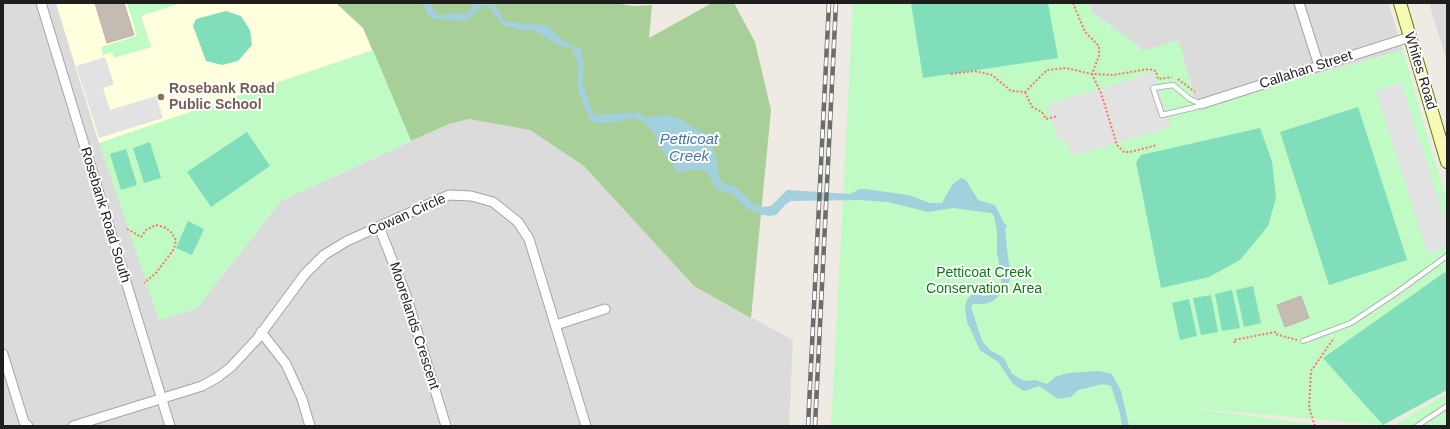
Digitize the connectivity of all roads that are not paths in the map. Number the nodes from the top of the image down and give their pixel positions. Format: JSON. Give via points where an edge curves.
{"nodes":[{"id":1,"x":41,"y":3,"type":"edge"},
{"id":2,"x":1299,"y":3,"type":"edge"},
{"id":3,"x":1400,"y":3,"type":"edge"},
{"id":4,"x":1410,"y":37,"type":"junction"},
{"id":5,"x":1319,"y":66,"type":"junction"},
{"id":6,"x":1201,"y":104,"type":"junction"},
{"id":7,"x":1447,"y":162,"type":"edge"},
{"id":8,"x":379,"y":227,"type":"junction"},
{"id":9,"x":1447,"y":256,"type":"edge"},
{"id":10,"x":605,"y":309,"type":"dead end"},
{"id":11,"x":556,"y":325,"type":"junction"},
{"id":12,"x":261,"y":332,"type":"junction"},
{"id":13,"x":1303,"y":341,"type":"road end"},
{"id":14,"x":3,"y":354,"type":"edge"},
{"id":15,"x":162,"y":398,"type":"junction"},
{"id":16,"x":1447,"y":406,"type":"edge"},
{"id":17,"x":28,"y":426,"type":"edge"},
{"id":18,"x":73,"y":426,"type":"edge"},
{"id":19,"x":170,"y":426,"type":"edge"},
{"id":20,"x":310,"y":426,"type":"edge"},
{"id":21,"x":446,"y":426,"type":"edge"},
{"id":22,"x":586,"y":426,"type":"edge"},
{"id":23,"x":1417,"y":426,"type":"edge"}],
"edges":[{"from":1,"to":15,"type":"street","name":"Rosebank Road South"},
{"from":2,"to":5,"type":"street"},
{"from":3,"to":4,"type":"street","name":"Whites Road"},
{"from":4,"to":5,"type":"street","name":"Callahan Street"},
{"from":4,"to":7,"type":"street","name":"Whites Road"},
{"from":5,"to":6,"type":"street","name":"Callahan Street"},
{"from":6,"to":6,"type":"lane","via":[[1190,99],[1173,85],[1153,88],[1162,115]]},
{"from":8,"to":11,"type":"street","name":"Cowan Circle","via":[[449,195],[472,196],[493,202],[518,222],[529,239]]},
{"from":8,"to":12,"type":"street","name":"Cowan Circle","via":[[347,241],[324,255]]},
{"from":8,"to":21,"type":"street","name":"Moorelands Crescent","via":[[406,295]]},
{"from":9,"to":13,"type":"lane","via":[[1351,323]]},
{"from":10,"to":11,"type":"street"},
{"from":11,"to":22,"type":"street","name":"Cowan Circle"},
{"from":12,"to":15,"type":"street","name":"Cowan Circle","via":[[247,351],[218,377],[202,386]]},
{"from":12,"to":20,"type":"street","via":[[286,364],[302,399]]},
{"from":14,"to":17,"type":"street","via":[[24,422]]},
{"from":15,"to":18,"type":"street","name":"Cowan Circle"},
{"from":15,"to":19,"type":"street","name":"Rosebank Road South"},
{"from":16,"to":23,"type":"lane"}]}
